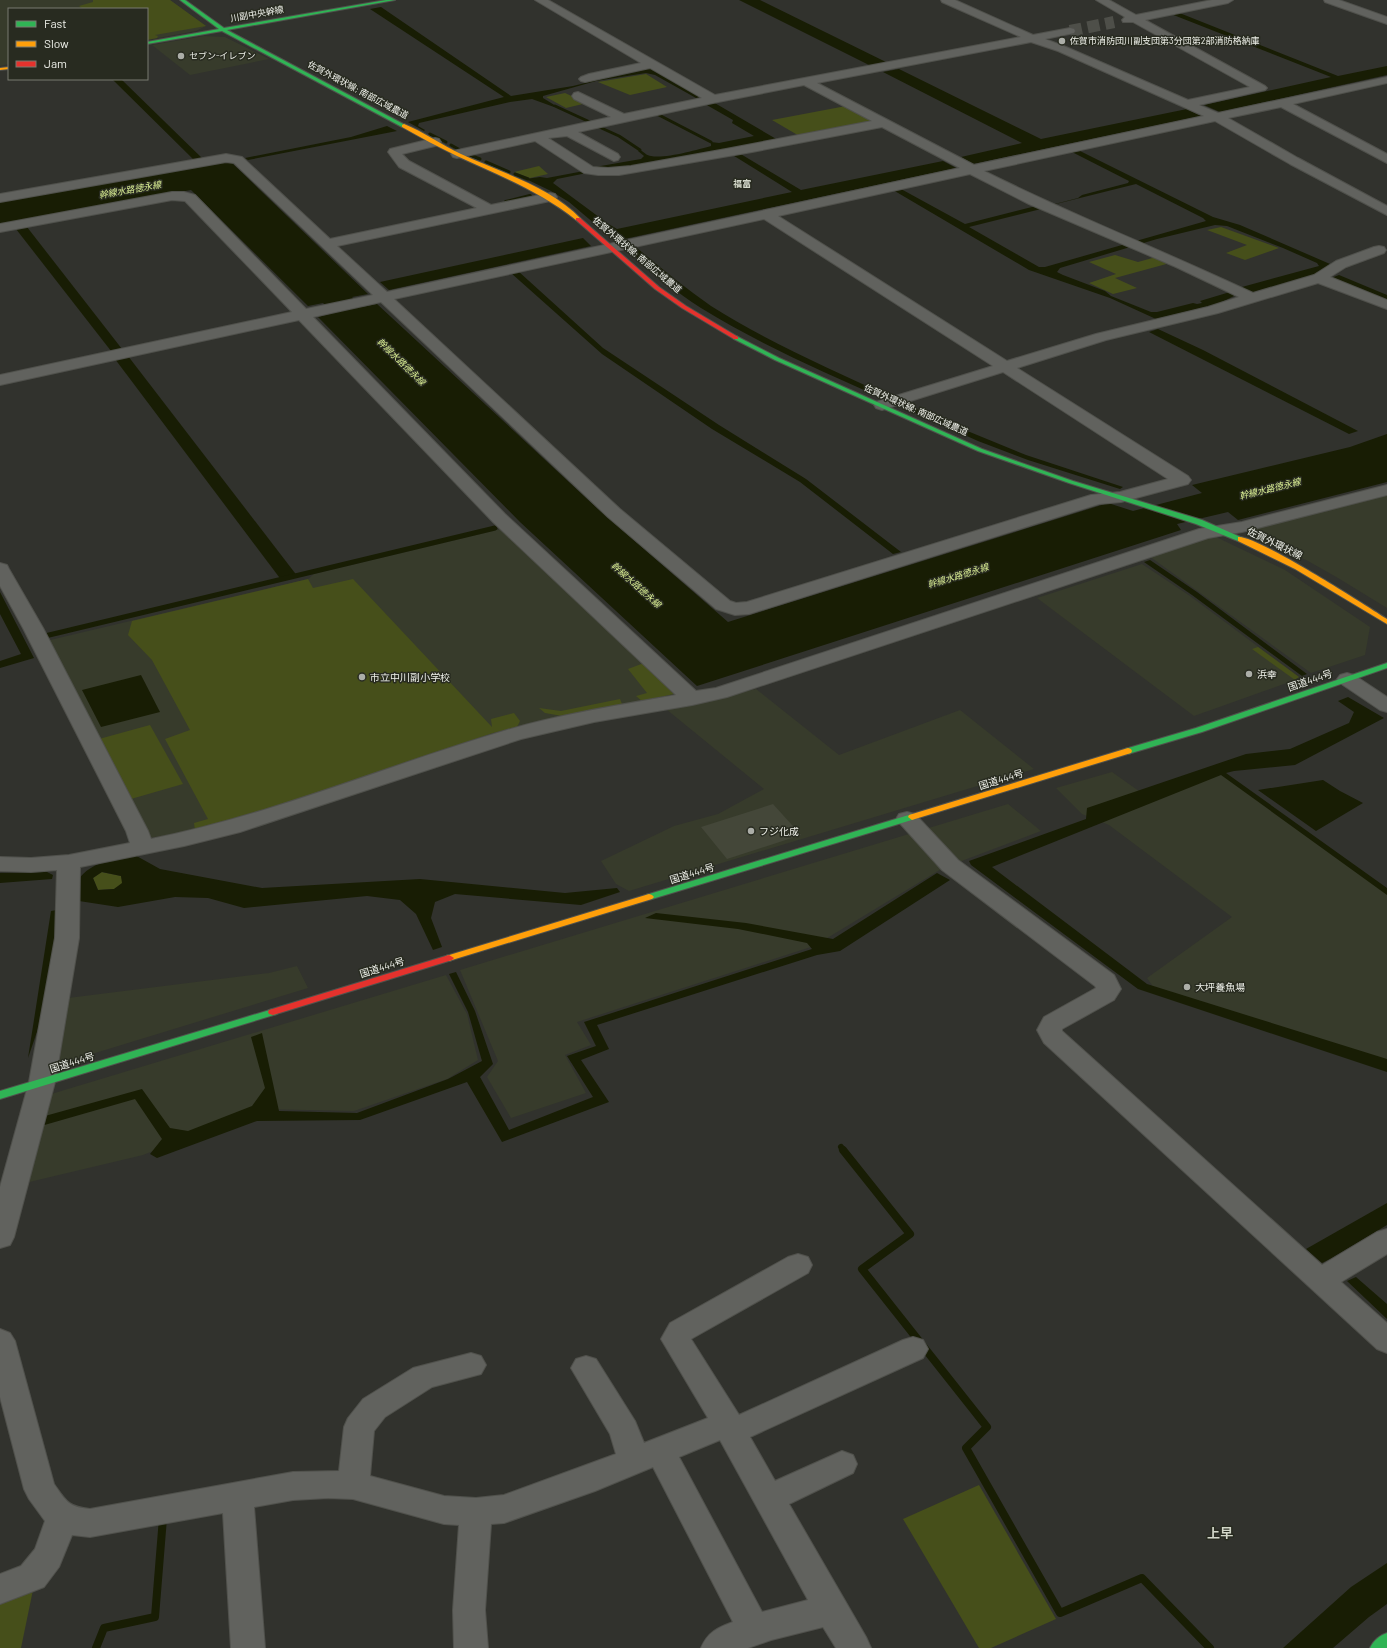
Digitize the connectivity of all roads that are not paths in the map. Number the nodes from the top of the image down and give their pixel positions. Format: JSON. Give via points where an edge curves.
{"nodes":[{"id":1,"x":182,"y":0,"type":"edge"},
{"id":2,"x":393,"y":0,"type":"edge"},
{"id":3,"x":540,"y":0,"type":"edge"},
{"id":4,"x":946,"y":0,"type":"edge"},
{"id":5,"x":1101,"y":0,"type":"edge"},
{"id":6,"x":1228,"y":0,"type":"edge"},
{"id":7,"x":1329,"y":0,"type":"edge"},
{"id":8,"x":1133,"y":18,"type":"junction"},
{"id":9,"x":1387,"y":21,"type":"edge"},
{"id":10,"x":1114,"y":22,"type":"tunnel mouth"},
{"id":11,"x":223,"y":30,"type":"junction"},
{"id":12,"x":1070,"y":31,"type":"tunnel mouth"},
{"id":13,"x":1034,"y":39,"type":"junction"},
{"id":14,"x":148,"y":43,"type":"edge"},
{"id":15,"x":651,"y":64,"type":"junction"},
{"id":16,"x":585,"y":79,"type":"dead end"},
{"id":17,"x":1387,"y":80,"type":"edge"},
{"id":18,"x":807,"y":82,"type":"junction"},
{"id":19,"x":578,"y":96,"type":"dead end"},
{"id":20,"x":713,"y":99,"type":"junction"},
{"id":21,"x":1283,"y":103,"type":"junction"},
{"id":22,"x":1187,"y":104,"type":"junction"},
{"id":23,"x":1217,"y":117,"type":"junction"},
{"id":24,"x":624,"y":119,"type":"junction"},
{"id":25,"x":883,"y":123,"type":"junction"},
{"id":26,"x":562,"y":132,"type":"junction"},
{"id":27,"x":537,"y":137,"type":"junction"},
{"id":28,"x":435,"y":142,"type":"junction"},
{"id":29,"x":458,"y":154,"type":"junction"},
{"id":30,"x":614,"y":157,"type":"dead end"},
{"id":31,"x":1387,"y":159,"type":"edge"},
{"id":32,"x":970,"y":169,"type":"junction"},
{"id":33,"x":0,"y":198,"type":"edge"},
{"id":34,"x":550,"y":198,"type":"junction"},
{"id":35,"x":490,"y":210,"type":"junction"},
{"id":36,"x":1387,"y":211,"type":"edge"},
{"id":37,"x":766,"y":214,"type":"junction"},
{"id":38,"x":0,"y":228,"type":"edge"},
{"id":39,"x":326,"y":244,"type":"junction"},
{"id":40,"x":610,"y":247,"type":"junction"},
{"id":41,"x":1379,"y":250,"type":"dead end"},
{"id":42,"x":1319,"y":278,"type":"junction"},
{"id":43,"x":1244,"y":294,"type":"junction"},
{"id":44,"x":383,"y":297,"type":"junction"},
{"id":45,"x":1387,"y":304,"type":"edge"},
{"id":46,"x":302,"y":314,"type":"junction"},
{"id":47,"x":1005,"y":366,"type":"junction"},
{"id":48,"x":0,"y":380,"type":"edge"},
{"id":49,"x":882,"y":404,"type":"junction"},
{"id":50,"x":1387,"y":490,"type":"edge"},
{"id":51,"x":1121,"y":497,"type":"junction"},
{"id":52,"x":1143,"y":504,"type":"joint"},
{"id":53,"x":1221,"y":530,"type":"junction"},
{"id":54,"x":0,"y":569,"type":"edge"},
{"id":55,"x":1387,"y":622,"type":"edge"},
{"id":56,"x":1387,"y":665,"type":"edge"},
{"id":57,"x":1347,"y":679,"type":"junction"},
{"id":58,"x":692,"y":699,"type":"junction"},
{"id":59,"x":1387,"y":706,"type":"edge"},
{"id":60,"x":907,"y":819,"type":"junction"},
{"id":61,"x":142,"y":847,"type":"junction"},
{"id":62,"x":69,"y":862,"type":"junction"},
{"id":63,"x":0,"y":864,"type":"edge"},
{"id":64,"x":42,"y":1082,"type":"junction"},
{"id":65,"x":0,"y":1095,"type":"edge"},
{"id":66,"x":0,"y":1237,"type":"edge"},
{"id":67,"x":1387,"y":1240,"type":"edge"},
{"id":68,"x":798,"y":1265,"type":"dead end"},
{"id":69,"x":1320,"y":1280,"type":"junction"},
{"id":70,"x":0,"y":1341,"type":"edge"},
{"id":71,"x":1387,"y":1341,"type":"edge"},
{"id":72,"x":913,"y":1349,"type":"dead end"},
{"id":73,"x":471,"y":1365,"type":"dead end"},
{"id":74,"x":586,"y":1368,"type":"dead end"},
{"id":75,"x":727,"y":1424,"type":"junction"},
{"id":76,"x":647,"y":1455,"type":"junction"},
{"id":77,"x":842,"y":1464,"type":"dead end"},
{"id":78,"x":353,"y":1485,"type":"junction"},
{"id":79,"x":238,"y":1498,"type":"junction"},
{"id":80,"x":768,"y":1499,"type":"junction"},
{"id":81,"x":476,"y":1512,"type":"junction"},
{"id":82,"x":63,"y":1516,"type":"junction"},
{"id":83,"x":0,"y":1589,"type":"edge"},
{"id":84,"x":831,"y":1610,"type":"junction"},
{"id":85,"x":754,"y":1630,"type":"junction"},
{"id":86,"x":1387,"y":1639,"type":"edge"},
{"id":87,"x":248,"y":1648,"type":"edge"},
{"id":88,"x":471,"y":1648,"type":"edge"},
{"id":89,"x":718,"y":1648,"type":"edge"},
{"id":90,"x":854,"y":1648,"type":"edge"},
{"id":91,"x":1377,"y":1648,"type":"edge"}],
"edges":[{"from":1,"to":11,"type":"main road","name":"佐賀外環状線; 南部広域農道"},
{"from":2,"to":11,"type":"main road","name":"川副中央幹線"},
{"from":3,"to":15,"type":"street"},
{"from":4,"to":13,"type":"street"},
{"from":5,"to":8,"type":"street"},
{"from":6,"to":8,"type":"street"},
{"from":7,"to":9,"type":"street"},
{"from":8,"to":10,"type":"street"},
{"from":8,"to":22,"type":"street","via":[[1261,88]]},
{"from":11,"to":14,"type":"main road","name":"川副中央幹線"},
{"from":11,"to":28,"type":"main road","name":"佐賀外環状線; 南部広域農道"},
{"from":12,"to":13,"type":"street"},
{"from":13,"to":18,"type":"street"},
{"from":13,"to":22,"type":"street"},
{"from":15,"to":16,"type":"street"},
{"from":15,"to":20,"type":"street"},
{"from":17,"to":21,"type":"street"},
{"from":18,"to":20,"type":"street"},
{"from":18,"to":25,"type":"street"},
{"from":19,"to":24,"type":"street"},
{"from":20,"to":24,"type":"street"},
{"from":21,"to":23,"type":"street"},
{"from":21,"to":31,"type":"street"},
{"from":22,"to":23,"type":"street"},
{"from":23,"to":32,"type":"street"},
{"from":23,"to":36,"type":"street"},
{"from":24,"to":26,"type":"street"},
{"from":25,"to":27,"type":"street","via":[[625,170],[589,170]]},
{"from":25,"to":32,"type":"street"},
{"from":26,"to":27,"type":"street"},
{"from":26,"to":30,"type":"street","via":[[569,132]]},
{"from":27,"to":29,"type":"street"},
{"from":28,"to":29,"type":"main road","name":"佐賀外環状線; 南部広域農道"},
{"from":28,"to":35,"type":"street","via":[[394,152],[404,164]]},
{"from":29,"to":34,"type":"main road","name":"佐賀外環状線; 南部広域農道","via":[[538,190]]},
{"from":32,"to":37,"type":"street"},
{"from":32,"to":43,"type":"street","via":[[1047,207]]},
{"from":33,"to":39,"type":"street","via":[[233,159],[238,160]]},
{"from":34,"to":35,"type":"street"},
{"from":34,"to":40,"type":"main road","name":"佐賀外環状線; 南部広域農道","via":[[562,205]]},
{"from":35,"to":39,"type":"street"},
{"from":37,"to":40,"type":"street"},
{"from":37,"to":47,"type":"street"},
{"from":38,"to":46,"type":"street","via":[[172,196],[184,196],[190,198]]},
{"from":39,"to":44,"type":"street"},
{"from":40,"to":44,"type":"street"},
{"from":40,"to":49,"type":"main road","name":"佐賀外環状線; 南部広域農道","via":[[657,288],[716,327],[777,359]]},
{"from":41,"to":42,"type":"street","via":[[1341,264]]},
{"from":42,"to":43,"type":"street"},
{"from":42,"to":45,"type":"street"},
{"from":43,"to":47,"type":"street","via":[[1213,310],[1101,337]]},
{"from":44,"to":46,"type":"street"},
{"from":44,"to":51,"type":"street","via":[[614,513],[723,605],[735,609],[749,608],[1097,499]]},
{"from":46,"to":48,"type":"street"},
{"from":46,"to":58,"type":"street","via":[[498,518]]},
{"from":47,"to":49,"type":"street"},
{"from":47,"to":51,"type":"street","via":[[1182,480]]},
{"from":49,"to":51,"type":"main road","name":"佐賀外環状線; 南部広域農道","via":[[980,450]]},
{"from":50,"to":53,"type":"street","via":[[1242,527]]},
{"from":51,"to":52,"type":"main road","name":"佐賀外環状線; 南部広域農道"},
{"from":52,"to":53,"type":"main road","name":"佐賀外環状線"},
{"from":53,"to":55,"type":"main road","name":"佐賀外環状線","via":[[1262,548],[1320,579]]},
{"from":53,"to":58,"type":"street","via":[[1205,533]]},
{"from":54,"to":61,"type":"street","via":[[137,831]]},
{"from":56,"to":57,"type":"main road","name":"国道444号"},
{"from":57,"to":59,"type":"street"},
{"from":57,"to":60,"type":"main road","name":"国道444号","via":[[1199,730]]},
{"from":58,"to":61,"type":"street","via":[[653,704],[515,734],[232,827]]},
{"from":60,"to":64,"type":"main road","name":"国道444号"},
{"from":60,"to":69,"type":"street","via":[[950,865],[1105,981],[1109,989],[1105,994],[1053,1023],[1049,1030],[1053,1037]]},
{"from":61,"to":62,"type":"street"},
{"from":62,"to":63,"type":"street"},
{"from":62,"to":64,"type":"street","via":[[67,938]]},
{"from":64,"to":65,"type":"main road","name":"国道444号"},
{"from":64,"to":66,"type":"street"},
{"from":67,"to":69,"type":"street"},
{"from":68,"to":75,"type":"street","via":[[680,1331],[676,1339]]},
{"from":69,"to":71,"type":"street"},
{"from":70,"to":82,"type":"street","via":[[40,1489],[54,1510]]},
{"from":72,"to":75,"type":"street","via":[[740,1428]]},
{"from":73,"to":78,"type":"street","via":[[424,1377],[374,1408],[359,1427]]},
{"from":74,"to":76,"type":"street","via":[[624,1430]]},
{"from":75,"to":76,"type":"street"},
{"from":75,"to":80,"type":"street"},
{"from":76,"to":81,"type":"street","via":[[584,1481],[504,1509]]},
{"from":76,"to":85,"type":"street"},
{"from":77,"to":80,"type":"street"},
{"from":78,"to":79,"type":"street","via":[[293,1486]]},
{"from":78,"to":81,"type":"street","via":[[444,1510]]},
{"from":79,"to":82,"type":"street","via":[[90,1523],[70,1521]]},
{"from":79,"to":87,"type":"street"},
{"from":80,"to":84,"type":"street"},
{"from":81,"to":88,"type":"street","via":[[469,1610]]},
{"from":82,"to":83,"type":"street","via":[[48,1557],[32,1577]]},
{"from":84,"to":85,"type":"street"},
{"from":84,"to":90,"type":"street"},
{"from":85,"to":89,"type":"street","via":[[723,1643]]},
{"from":86,"to":91,"type":"main road"}]}
